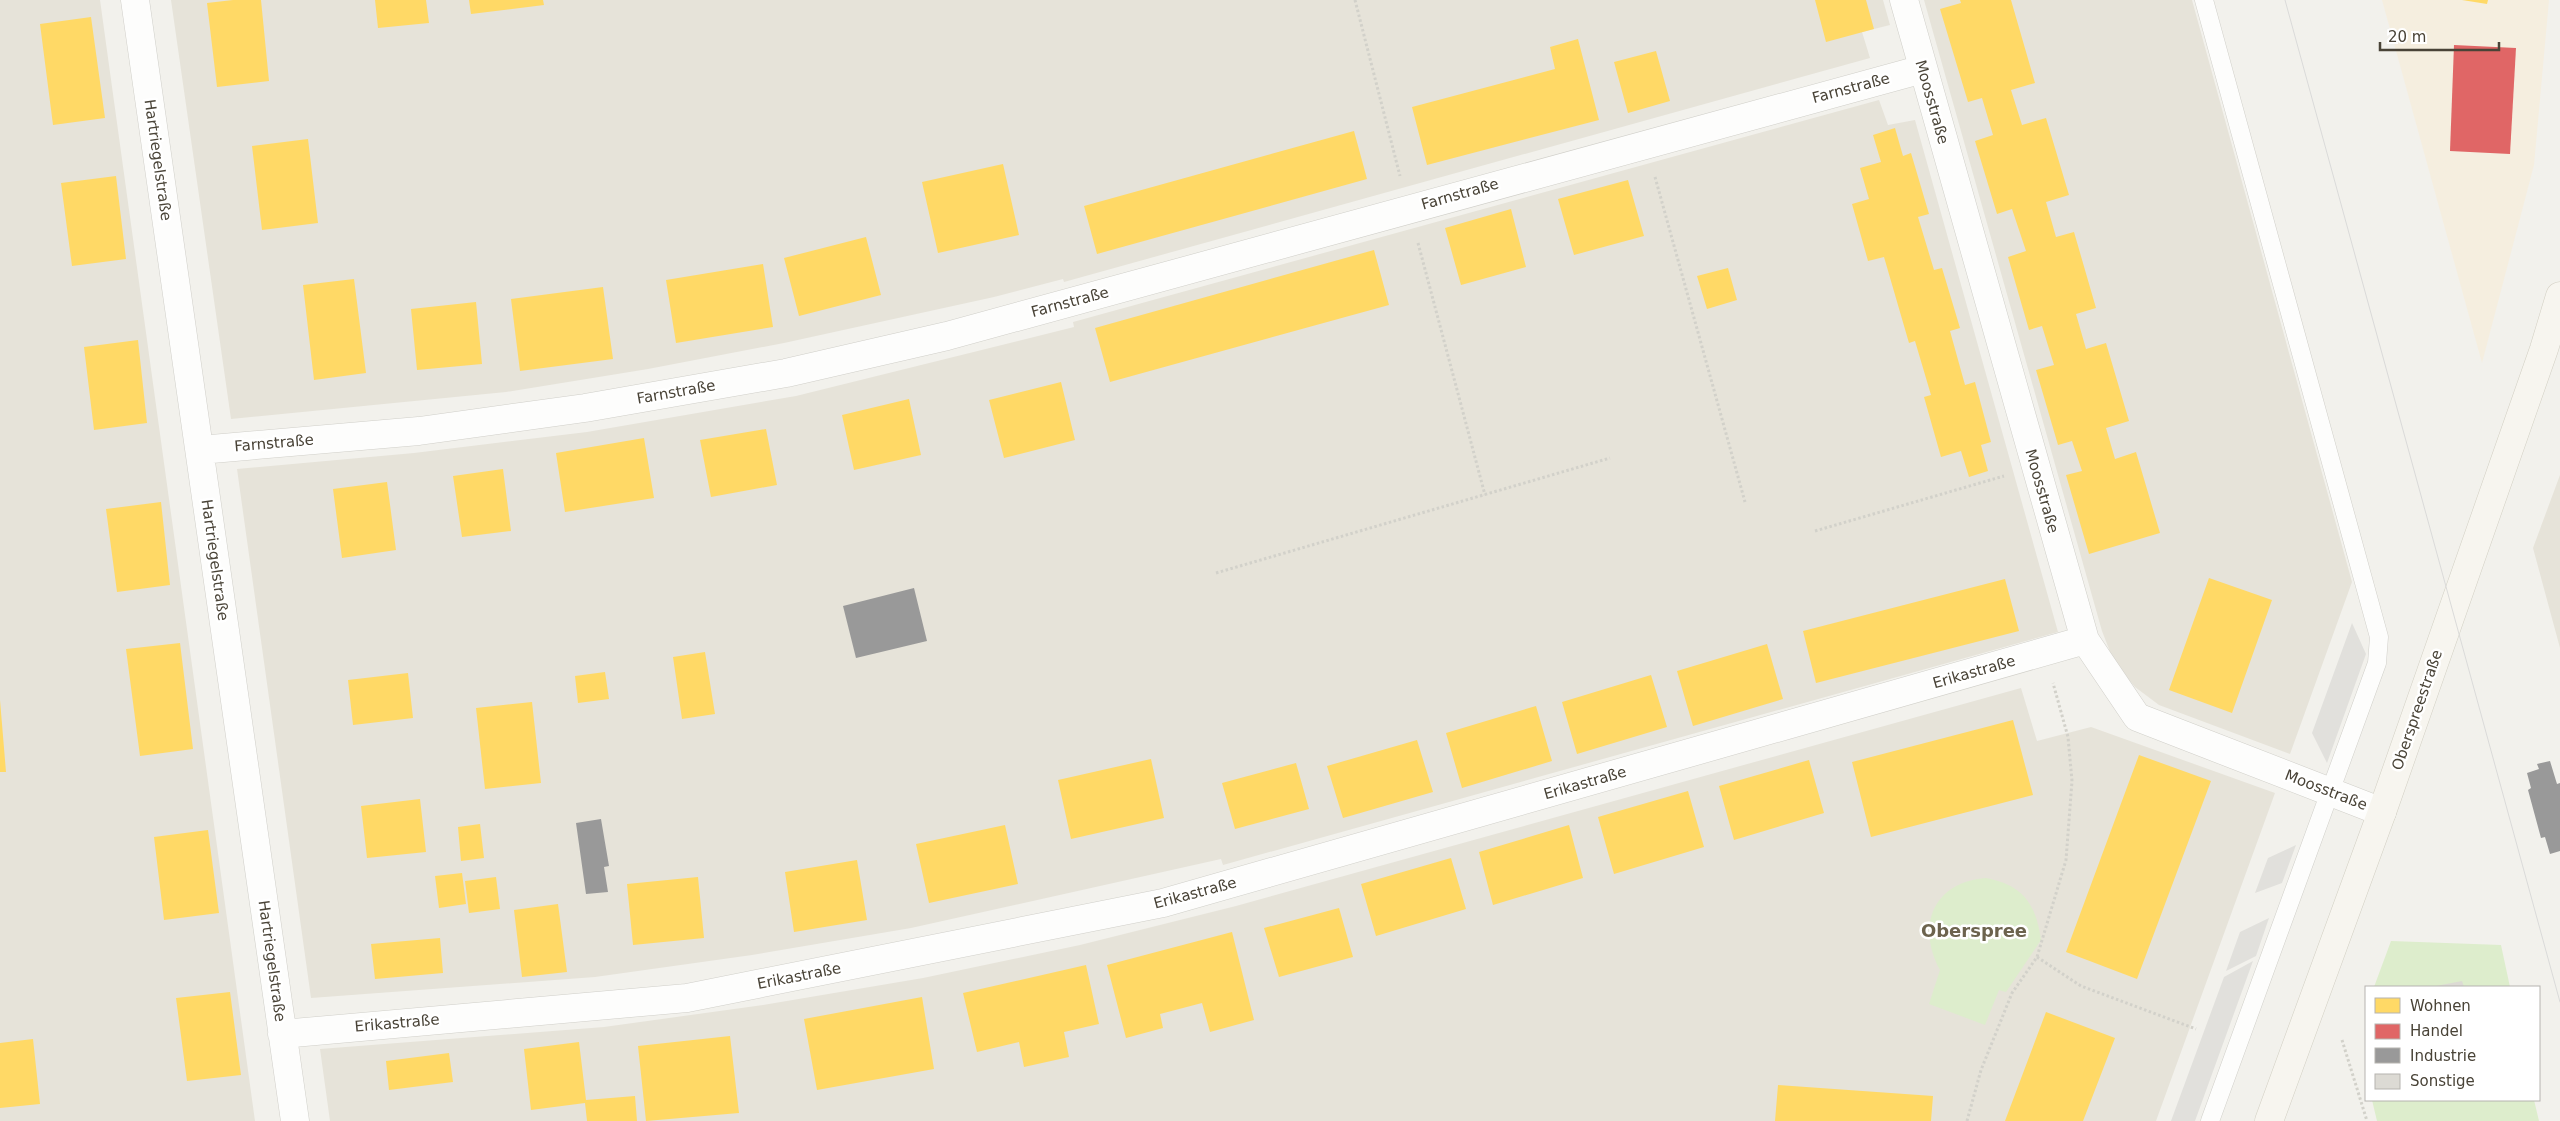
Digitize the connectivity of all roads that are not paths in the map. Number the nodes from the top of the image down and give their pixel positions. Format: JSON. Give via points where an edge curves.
{"nodes":[{"id":1,"x":135,"y":0,"type":"edge"},
{"id":2,"x":1904,"y":0,"type":"edge"},
{"id":3,"x":2204,"y":0,"type":"edge"},
{"id":4,"x":1923,"y":69,"type":"junction"},
{"id":5,"x":2560,"y":296,"type":"edge"},
{"id":6,"x":200,"y":450,"type":"junction"},
{"id":7,"x":2085,"y":640,"type":"junction"},
{"id":8,"x":2330,"y":791,"type":"junction"},
{"id":9,"x":2382,"y":812,"type":"junction"},
{"id":10,"x":282,"y":1034,"type":"junction"},
{"id":11,"x":295,"y":1121,"type":"edge"},
{"id":12,"x":2210,"y":1121,"type":"edge"},
{"id":13,"x":2269,"y":1121,"type":"edge"}],
"edges":[{"from":1,"to":6,"type":"street","name":"Hartriegelstraße"},
{"from":2,"to":4,"type":"street","name":"Moosstraße"},
{"from":3,"to":8,"type":"lane","via":[[2379,637],[2376,663]]},
{"from":4,"to":6,"type":"street","name":"Farnstraße","via":[[947,336],[786,373],[585,408],[419,431]]},
{"from":4,"to":7,"type":"street","name":"Moosstraße"},
{"from":5,"to":9,"type":"main road","name":"Oberspreestraße"},
{"from":6,"to":10,"type":"street","name":"Hartriegelstraße"},
{"from":7,"to":8,"type":"street","name":"Moosstraße","via":[[2137,717]]},
{"from":7,"to":10,"type":"street","name":"Erikastraße","via":[[1163,903],[686,998]]},
{"from":8,"to":9,"type":"street","name":"Moosstraße"},
{"from":8,"to":12,"type":"lane"},
{"from":9,"to":13,"type":"main road","name":"Oberspreestraße"},
{"from":10,"to":11,"type":"street","name":"Hartriegelstraße"}]}
